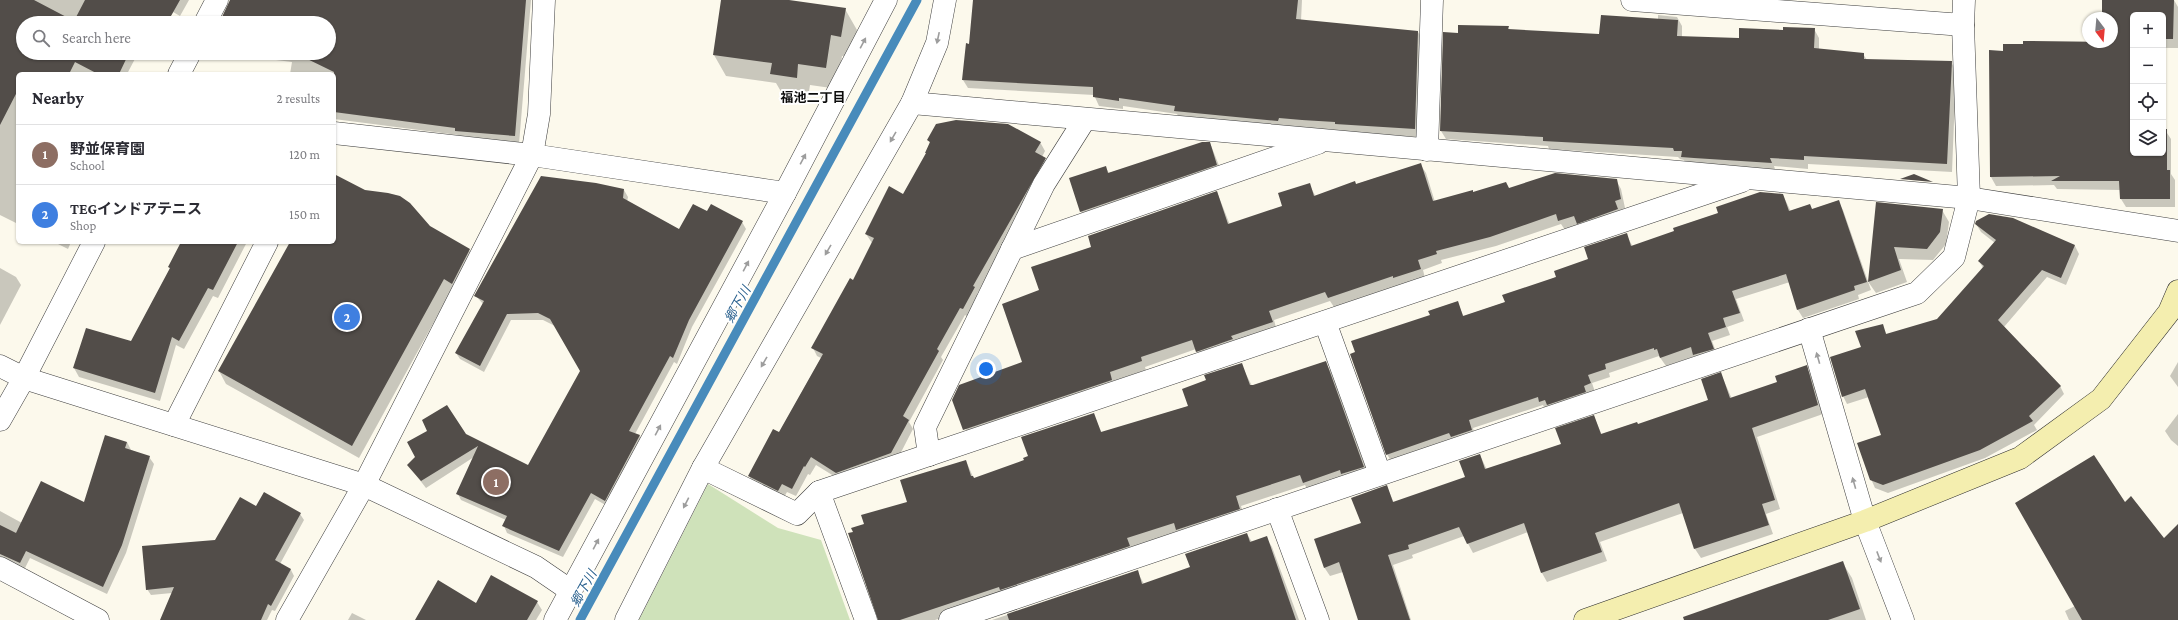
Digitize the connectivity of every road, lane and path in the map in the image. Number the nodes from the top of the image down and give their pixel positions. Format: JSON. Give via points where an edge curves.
{"nodes":[{"id":1,"x":217,"y":0,"type":"edge"},
{"id":2,"x":544,"y":0,"type":"edge"},
{"id":3,"x":886,"y":0,"type":"edge"},
{"id":4,"x":945,"y":0,"type":"edge"},
{"id":5,"x":1432,"y":0,"type":"edge"},
{"id":6,"x":1632,"y":0,"type":"edge"},
{"id":7,"x":1964,"y":0,"type":"edge"},
{"id":8,"x":209,"y":16,"type":"edge"},
{"id":9,"x":1963,"y":25,"type":"junction"},
{"id":10,"x":187,"y":60,"type":"edge"},
{"id":11,"x":181,"y":72,"type":"edge"},
{"id":12,"x":912,"y":103,"type":"junction"},
{"id":13,"x":1085,"y":119,"type":"junction"},
{"id":14,"x":336,"y":133,"type":"edge"},
{"id":15,"x":1325,"y":141,"type":"junction"},
{"id":16,"x":1427,"y":150,"type":"junction"},
{"id":17,"x":532,"y":155,"type":"junction"},
{"id":18,"x":1750,"y":179,"type":"junction"},
{"id":19,"x":785,"y":193,"type":"junction"},
{"id":20,"x":1969,"y":198,"type":"junction"},
{"id":21,"x":2178,"y":231,"type":"edge"},
{"id":22,"x":93,"y":244,"type":"edge"},
{"id":23,"x":266,"y":244,"type":"edge"},
{"id":24,"x":1012,"y":249,"type":"junction"},
{"id":25,"x":2178,"y":291,"type":"edge"},
{"id":26,"x":1325,"y":322,"type":"junction"},
{"id":27,"x":1809,"y":329,"type":"junction"},
{"id":28,"x":0,"y":366,"type":"edge"},
{"id":29,"x":24,"y":378,"type":"junction"},
{"id":30,"x":0,"y":420,"type":"edge"},
{"id":31,"x":174,"y":425,"type":"junction"},
{"id":32,"x":930,"y":455,"type":"junction"},
{"id":33,"x":704,"y":468,"type":"junction"},
{"id":34,"x":1380,"y":474,"type":"junction"},
{"id":35,"x":364,"y":485,"type":"junction"},
{"id":36,"x":819,"y":492,"type":"junction"},
{"id":37,"x":1277,"y":509,"type":"junction"},
{"id":38,"x":1865,"y":521,"type":"junction"},
{"id":39,"x":0,"y":568,"type":"edge"},
{"id":40,"x":571,"y":591,"type":"junction"},
{"id":41,"x":98,"y":620,"type":"edge"},
{"id":42,"x":287,"y":620,"type":"edge"},
{"id":43,"x":555,"y":620,"type":"edge"},
{"id":44,"x":626,"y":620,"type":"edge"},
{"id":45,"x":866,"y":620,"type":"edge"},
{"id":46,"x":950,"y":620,"type":"edge"},
{"id":47,"x":1318,"y":620,"type":"edge"},
{"id":48,"x":1585,"y":620,"type":"edge"},
{"id":49,"x":1903,"y":620,"type":"edge"}],
"edges":[{"from":1,"to":8,"type":"street"},
{"from":2,"to":17,"type":"street","via":[[539,114]]},
{"from":19,"to":3,"type":"street","one_way":true},
{"from":4,"to":12,"type":"street","one_way":true,"via":[[937,43]]},
{"from":5,"to":16,"type":"street"},
{"from":6,"to":9,"type":"street"},
{"from":7,"to":9,"type":"street"},
{"from":9,"to":20,"type":"street"},
{"from":10,"to":11,"type":"street"},
{"from":12,"to":13,"type":"street"},
{"from":12,"to":33,"type":"street","one_way":true},
{"from":13,"to":15,"type":"street"},
{"from":13,"to":24,"type":"street","via":[[1044,184]]},
{"from":14,"to":17,"type":"street"},
{"from":15,"to":16,"type":"street"},
{"from":15,"to":24,"type":"street"},
{"from":16,"to":18,"type":"street"},
{"from":17,"to":19,"type":"street"},
{"from":17,"to":35,"type":"street"},
{"from":18,"to":20,"type":"street"},
{"from":18,"to":26,"type":"street"},
{"from":40,"to":19,"type":"street","one_way":true},
{"from":20,"to":21,"type":"street"},
{"from":20,"to":27,"type":"street","via":[[1954,256],[1916,293]]},
{"from":22,"to":29,"type":"street"},
{"from":23,"to":31,"type":"street"},
{"from":24,"to":32,"type":"street","via":[[925,427]]},
{"from":25,"to":38,"type":"street","via":[[2169,312],[2101,400],[2020,458]]},
{"from":26,"to":32,"type":"street"},
{"from":26,"to":34,"type":"street"},
{"from":27,"to":34,"type":"street"},
{"from":38,"to":27,"type":"street","one_way":true},
{"from":28,"to":29,"type":"street"},
{"from":29,"to":30,"type":"street"},
{"from":29,"to":31,"type":"street"},
{"from":31,"to":35,"type":"street"},
{"from":32,"to":36,"type":"street"},
{"from":33,"to":36,"type":"street","via":[[796,514]]},
{"from":33,"to":44,"type":"street","one_way":true},
{"from":34,"to":37,"type":"street"},
{"from":35,"to":40,"type":"street","via":[[536,567]]},
{"from":35,"to":42,"type":"street"},
{"from":36,"to":45,"type":"street"},
{"from":37,"to":46,"type":"street"},
{"from":37,"to":47,"type":"street"},
{"from":38,"to":48,"type":"street"},
{"from":38,"to":49,"type":"street","one_way":true},
{"from":39,"to":41,"type":"street"},
{"from":40,"to":43,"type":"street"}]}
